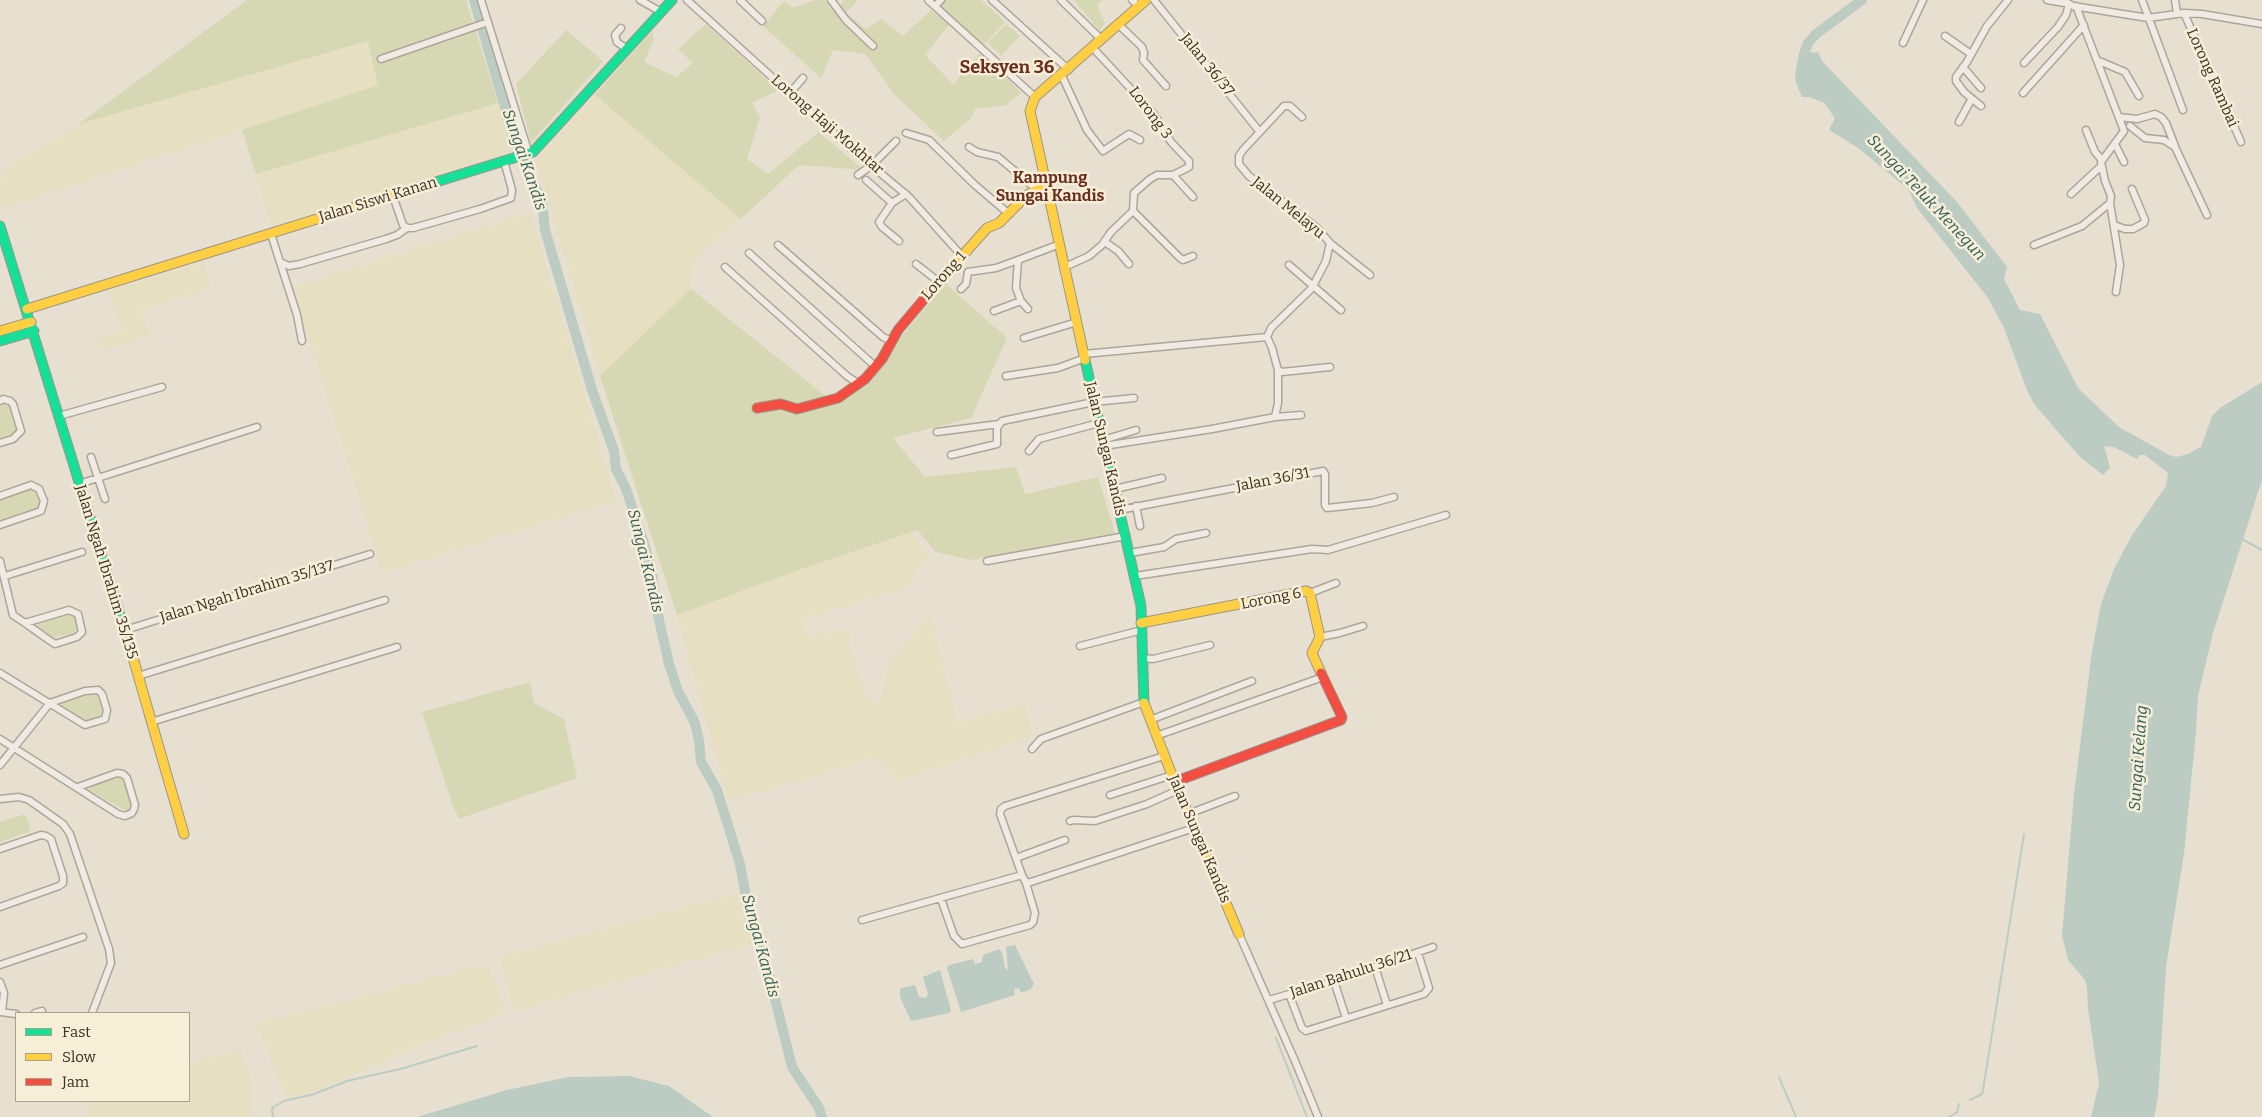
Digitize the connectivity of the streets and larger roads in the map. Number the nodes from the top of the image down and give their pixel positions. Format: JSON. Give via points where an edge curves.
{"nodes":[{"id":1,"x":482,"y":0,"type":"edge"},
{"id":2,"x":640,"y":0,"type":"edge"},
{"id":3,"x":672,"y":0,"type":"edge"},
{"id":4,"x":688,"y":0,"type":"edge"},
{"id":5,"x":740,"y":0,"type":"edge"},
{"id":6,"x":831,"y":0,"type":"edge"},
{"id":7,"x":928,"y":0,"type":"edge"},
{"id":8,"x":941,"y":0,"type":"edge"},
{"id":9,"x":992,"y":0,"type":"edge"},
{"id":10,"x":1061,"y":0,"type":"edge"},
{"id":11,"x":1154,"y":0,"type":"edge"},
{"id":12,"x":1923,"y":0,"type":"edge"},
{"id":13,"x":2008,"y":0,"type":"edge"},
{"id":14,"x":2047,"y":0,"type":"edge"},
{"id":15,"x":2142,"y":0,"type":"edge"},
{"id":16,"x":2175,"y":0,"type":"edge"},
{"id":17,"x":1139,"y":2,"type":"edge"},
{"id":18,"x":2068,"y":3,"type":"edge"},
{"id":19,"x":935,"y":6,"type":"junction"},
{"id":20,"x":661,"y":12,"type":"junction"},
{"id":21,"x":2180,"y":13,"type":"junction"},
{"id":22,"x":2148,"y":18,"type":"junction"},
{"id":23,"x":762,"y":21,"type":"dead end"},
{"id":24,"x":487,"y":22,"type":"junction"},
{"id":25,"x":2262,"y":24,"type":"edge"},
{"id":26,"x":1119,"y":25,"type":"junction"},
{"id":27,"x":2084,"y":25,"type":"junction"},
{"id":28,"x":621,"y":28,"type":"dead end"},
{"id":29,"x":1945,"y":36,"type":"dead end"},
{"id":30,"x":1102,"y":40,"type":"junction"},
{"id":31,"x":1904,"y":42,"type":"dead end"},
{"id":32,"x":873,"y":46,"type":"dead end"},
{"id":33,"x":1093,"y":48,"type":"junction"},
{"id":34,"x":627,"y":49,"type":"junction"},
{"id":35,"x":1971,"y":54,"type":"junction"},
{"id":36,"x":382,"y":60,"type":"dead end"},
{"id":37,"x":2098,"y":61,"type":"junction"},
{"id":38,"x":2024,"y":63,"type":"dead end"},
{"id":39,"x":1963,"y":67,"type":"junction"},
{"id":40,"x":1065,"y":73,"type":"junction"},
{"id":41,"x":803,"y":78,"type":"dead end"},
{"id":42,"x":1166,"y":86,"type":"dead end"},
{"id":43,"x":1981,"y":88,"type":"dead end"},
{"id":44,"x":790,"y":93,"type":"junction"},
{"id":45,"x":2023,"y":93,"type":"dead end"},
{"id":46,"x":2140,"y":96,"type":"dead end"},
{"id":47,"x":1036,"y":98,"type":"junction"},
{"id":48,"x":1971,"y":100,"type":"junction"},
{"id":49,"x":1981,"y":106,"type":"dead end"},
{"id":50,"x":2183,"y":110,"type":"dead end"},
{"id":51,"x":1302,"y":117,"type":"dead end"},
{"id":52,"x":2119,"y":117,"type":"junction"},
{"id":53,"x":2137,"y":119,"type":"junction"},
{"id":54,"x":1959,"y":122,"type":"dead end"},
{"id":55,"x":2127,"y":128,"type":"junction"},
{"id":56,"x":2086,"y":130,"type":"dead end"},
{"id":57,"x":1259,"y":131,"type":"junction"},
{"id":58,"x":906,"y":133,"type":"dead end"},
{"id":59,"x":1140,"y":140,"type":"dead end"},
{"id":60,"x":896,"y":141,"type":"dead end"},
{"id":61,"x":2241,"y":142,"type":"dead end"},
{"id":62,"x":2115,"y":144,"type":"junction"},
{"id":63,"x":969,"y":147,"type":"dead end"},
{"id":64,"x":2175,"y":147,"type":"junction"},
{"id":65,"x":527,"y":154,"type":"junction"},
{"id":66,"x":504,"y":161,"type":"junction"},
{"id":67,"x":2124,"y":162,"type":"dead end"},
{"id":68,"x":2101,"y":163,"type":"junction"},
{"id":69,"x":872,"y":165,"type":"junction"},
{"id":70,"x":858,"y":175,"type":"dead end"},
{"id":71,"x":1173,"y":175,"type":"junction"},
{"id":72,"x":866,"y":180,"type":"dead end"},
{"id":73,"x":1047,"y":185,"type":"junction"},
{"id":74,"x":1036,"y":189,"type":"junction"},
{"id":75,"x":2132,"y":189,"type":"dead end"},
{"id":76,"x":906,"y":194,"type":"junction"},
{"id":77,"x":2071,"y":194,"type":"dead end"},
{"id":78,"x":393,"y":196,"type":"junction"},
{"id":79,"x":1193,"y":198,"type":"dead end"},
{"id":80,"x":892,"y":203,"type":"junction"},
{"id":81,"x":2110,"y":203,"type":"junction"},
{"id":82,"x":1133,"y":210,"type":"junction"},
{"id":83,"x":1008,"y":213,"type":"junction"},
{"id":84,"x":2207,"y":215,"type":"dead end"},
{"id":85,"x":2114,"y":225,"type":"junction"},
{"id":86,"x":0,"y":226,"type":"edge"},
{"id":87,"x":407,"y":228,"type":"junction"},
{"id":88,"x":271,"y":234,"type":"junction"},
{"id":89,"x":900,"y":241,"type":"dead end"},
{"id":90,"x":1104,"y":242,"type":"junction"},
{"id":91,"x":1330,"y":243,"type":"junction"},
{"id":92,"x":1060,"y":244,"type":"junction"},
{"id":93,"x":2034,"y":244,"type":"dead end"},
{"id":94,"x":778,"y":245,"type":"dead end"},
{"id":95,"x":1336,"y":248,"type":"junction"},
{"id":96,"x":1329,"y":251,"type":"junction"},
{"id":97,"x":749,"y":253,"type":"dead end"},
{"id":98,"x":961,"y":256,"type":"junction"},
{"id":99,"x":1193,"y":256,"type":"dead end"},
{"id":100,"x":1018,"y":260,"type":"junction"},
{"id":101,"x":280,"y":262,"type":"junction"},
{"id":102,"x":916,"y":264,"type":"dead end"},
{"id":103,"x":1129,"y":264,"type":"dead end"},
{"id":104,"x":1289,"y":265,"type":"dead end"},
{"id":105,"x":725,"y":267,"type":"dead end"},
{"id":106,"x":1065,"y":267,"type":"junction"},
{"id":107,"x":1370,"y":275,"type":"dead end"},
{"id":108,"x":939,"y":282,"type":"junction"},
{"id":109,"x":1313,"y":285,"type":"junction"},
{"id":110,"x":961,"y":289,"type":"dead end"},
{"id":111,"x":2116,"y":292,"type":"dead end"},
{"id":112,"x":1021,"y":301,"type":"junction"},
{"id":113,"x":27,"y":309,"type":"junction"},
{"id":114,"x":1028,"y":309,"type":"dead end"},
{"id":115,"x":1341,"y":310,"type":"dead end"},
{"id":116,"x":994,"y":311,"type":"dead end"},
{"id":117,"x":1077,"y":322,"type":"junction"},
{"id":118,"x":32,"y":326,"type":"junction"},
{"id":119,"x":0,"y":331,"type":"edge"},
{"id":120,"x":1266,"y":337,"type":"junction"},
{"id":121,"x":1024,"y":338,"type":"dead end"},
{"id":122,"x":892,"y":340,"type":"junction"},
{"id":123,"x":0,"y":341,"type":"edge"},
{"id":124,"x":302,"y":341,"type":"dead end"},
{"id":125,"x":1085,"y":356,"type":"junction"},
{"id":126,"x":876,"y":366,"type":"junction"},
{"id":127,"x":1330,"y":367,"type":"dead end"},
{"id":128,"x":1278,"y":370,"type":"junction"},
{"id":129,"x":1006,"y":376,"type":"dead end"},
{"id":130,"x":859,"y":384,"type":"junction"},
{"id":131,"x":162,"y":387,"type":"dead end"},
{"id":132,"x":1134,"y":398,"type":"dead end"},
{"id":133,"x":0,"y":402,"type":"edge"},
{"id":134,"x":1094,"y":402,"type":"junction"},
{"id":135,"x":757,"y":408,"type":"dead end"},
{"id":136,"x":1301,"y":415,"type":"dead end"},
{"id":137,"x":59,"y":416,"type":"junction"},
{"id":138,"x":1275,"y":417,"type":"junction"},
{"id":139,"x":1099,"y":423,"type":"junction"},
{"id":140,"x":999,"y":424,"type":"junction"},
{"id":141,"x":257,"y":428,"type":"dead end"},
{"id":142,"x":1136,"y":430,"type":"dead end"},
{"id":143,"x":937,"y":432,"type":"dead end"},
{"id":144,"x":0,"y":443,"type":"edge"},
{"id":145,"x":1104,"y":443,"type":"junction"},
{"id":146,"x":1029,"y":451,"type":"dead end"},
{"id":147,"x":951,"y":455,"type":"dead end"},
{"id":148,"x":91,"y":457,"type":"dead end"},
{"id":149,"x":98,"y":478,"type":"junction"},
{"id":150,"x":1162,"y":478,"type":"dead end"},
{"id":151,"x":79,"y":484,"type":"junction"},
{"id":152,"x":1115,"y":489,"type":"junction"},
{"id":153,"x":0,"y":496,"type":"edge"},
{"id":154,"x":1394,"y":497,"type":"dead end"},
{"id":155,"x":105,"y":499,"type":"dead end"},
{"id":156,"x":1136,"y":506,"type":"junction"},
{"id":157,"x":1119,"y":510,"type":"junction"},
{"id":158,"x":1446,"y":515,"type":"dead end"},
{"id":159,"x":0,"y":524,"type":"edge"},
{"id":160,"x":1140,"y":526,"type":"dead end"},
{"id":161,"x":1206,"y":532,"type":"dead end"},
{"id":162,"x":1126,"y":536,"type":"junction"},
{"id":163,"x":82,"y":552,"type":"dead end"},
{"id":164,"x":1130,"y":553,"type":"junction"},
{"id":165,"x":370,"y":554,"type":"dead end"},
{"id":166,"x":0,"y":561,"type":"edge"},
{"id":167,"x":987,"y":561,"type":"dead end"},
{"id":168,"x":5,"y":576,"type":"junction"},
{"id":169,"x":1135,"y":576,"type":"junction"},
{"id":170,"x":1336,"y":583,"type":"dead end"},
{"id":171,"x":1310,"y":593,"type":"junction"},
{"id":172,"x":385,"y":600,"type":"dead end"},
{"id":173,"x":25,"y":623,"type":"junction"},
{"id":174,"x":1363,"y":626,"type":"dead end"},
{"id":175,"x":1142,"y":627,"type":"junction"},
{"id":176,"x":125,"y":630,"type":"junction"},
{"id":177,"x":1320,"y":637,"type":"junction"},
{"id":178,"x":1210,"y":645,"type":"dead end"},
{"id":179,"x":1080,"y":646,"type":"dead end"},
{"id":180,"x":397,"y":647,"type":"dead end"},
{"id":181,"x":1142,"y":658,"type":"junction"},
{"id":182,"x":0,"y":673,"type":"edge"},
{"id":183,"x":138,"y":676,"type":"junction"},
{"id":184,"x":1323,"y":677,"type":"junction"},
{"id":185,"x":1252,"y":681,"type":"dead end"},
{"id":186,"x":1144,"y":702,"type":"junction"},
{"id":187,"x":50,"y":703,"type":"junction"},
{"id":188,"x":1150,"y":720,"type":"junction"},
{"id":189,"x":151,"y":722,"type":"junction"},
{"id":190,"x":1156,"y":736,"type":"junction"},
{"id":191,"x":0,"y":739,"type":"edge"},
{"id":192,"x":14,"y":748,"type":"junction"},
{"id":193,"x":1032,"y":749,"type":"dead end"},
{"id":194,"x":1164,"y":756,"type":"junction"},
{"id":195,"x":0,"y":765,"type":"edge"},
{"id":196,"x":1175,"y":782,"type":"junction"},
{"id":197,"x":78,"y":787,"type":"junction"},
{"id":198,"x":1110,"y":795,"type":"dead end"},
{"id":199,"x":1236,"y":796,"type":"dead end"},
{"id":200,"x":0,"y":799,"type":"edge"},
{"id":201,"x":1188,"y":814,"type":"junction"},
{"id":202,"x":1070,"y":821,"type":"dead end"},
{"id":203,"x":1194,"y":828,"type":"junction"},
{"id":204,"x":184,"y":834,"type":"dead end"},
{"id":205,"x":1065,"y":840,"type":"dead end"},
{"id":206,"x":0,"y":849,"type":"edge"},
{"id":207,"x":1016,"y":858,"type":"junction"},
{"id":208,"x":1022,"y":875,"type":"junction"},
{"id":209,"x":1026,"y":883,"type":"junction"},
{"id":210,"x":941,"y":899,"type":"junction"},
{"id":211,"x":0,"y":907,"type":"edge"},
{"id":212,"x":862,"y":920,"type":"dead end"},
{"id":213,"x":1239,"y":934,"type":"joint"},
{"id":214,"x":83,"y":936,"type":"dead end"},
{"id":215,"x":1433,"y":947,"type":"dead end"},
{"id":216,"x":1418,"y":953,"type":"junction"},
{"id":217,"x":0,"y":965,"type":"edge"},
{"id":218,"x":1375,"y":967,"type":"junction"},
{"id":219,"x":1334,"y":981,"type":"junction"},
{"id":220,"x":0,"y":982,"type":"edge"},
{"id":221,"x":1289,"y":994,"type":"junction"},
{"id":222,"x":1269,"y":1000,"type":"junction"},
{"id":223,"x":1387,"y":1005,"type":"junction"},
{"id":224,"x":1,"y":1012,"type":"edge"},
{"id":225,"x":92,"y":1012,"type":"edge"},
{"id":226,"x":15,"y":1014,"type":"edge"},
{"id":227,"x":1346,"y":1018,"type":"junction"},
{"id":228,"x":1318,"y":1117,"type":"edge"}],
"edges":[{"from":1,"to":24,"type":"street"},
{"from":2,"to":20,"type":"street"},
{"from":3,"to":20,"type":"street","name":"Jalan Siswi Kanan"},
{"from":4,"to":44,"type":"street","name":"Lorong Haji Mokhtar"},
{"from":5,"to":23,"type":"street"},
{"from":6,"to":32,"type":"street"},
{"from":7,"to":19,"type":"street"},
{"from":8,"to":19,"type":"street"},
{"from":9,"to":40,"type":"street"},
{"from":10,"to":30,"type":"street"},
{"from":11,"to":57,"type":"street","name":"Jalan 36/37"},
{"from":12,"to":31,"type":"street"},
{"from":13,"to":35,"type":"street","via":[[1987,26]]},
{"from":14,"to":18,"type":"street"},
{"from":15,"to":22,"type":"street"},
{"from":16,"to":21,"type":"street","name":"Lorong Rambai"},
{"from":17,"to":26,"type":"street"},
{"from":18,"to":22,"type":"street"},
{"from":18,"to":27,"type":"street"},
{"from":18,"to":38,"type":"street","via":[[2066,15],[2058,27]]},
{"from":19,"to":47,"type":"street"},
{"from":20,"to":34,"type":"street","name":"Jalan Siswi Kanan"},
{"from":21,"to":22,"type":"street"},
{"from":21,"to":25,"type":"street"},
{"from":21,"to":61,"type":"street","name":"Lorong Rambai"},
{"from":22,"to":50,"type":"street"},
{"from":24,"to":36,"type":"street"},
{"from":24,"to":65,"type":"street"},
{"from":26,"to":30,"type":"street"},
{"from":26,"to":42,"type":"street","via":[[1142,47],[1143,60]]},
{"from":27,"to":37,"type":"street"},
{"from":27,"to":45,"type":"street"},
{"from":28,"to":34,"type":"street","via":[[615,35],[617,42]]},
{"from":29,"to":35,"type":"street"},
{"from":30,"to":33,"type":"street"},
{"from":33,"to":40,"type":"street"},
{"from":33,"to":71,"type":"street","name":"Lorong 3","via":[[1154,114],[1171,142],[1189,161],[1189,167]]},
{"from":34,"to":65,"type":"street","name":"Jalan Siswi Kanan","via":[[537,150]]},
{"from":35,"to":39,"type":"street"},
{"from":37,"to":46,"type":"street","via":[[2125,72]]},
{"from":37,"to":52,"type":"street"},
{"from":39,"to":43,"type":"street"},
{"from":39,"to":48,"type":"street","via":[[1957,73],[1956,81]]},
{"from":40,"to":47,"type":"street"},
{"from":40,"to":59,"type":"street","via":[[1087,130],[1103,151],[1129,134]]},
{"from":41,"to":44,"type":"street"},
{"from":44,"to":69,"type":"street","name":"Lorong Haji Mokhtar"},
{"from":47,"to":73,"type":"street","name":"Jalan Sungai Kandis","via":[[1030,111]]},
{"from":48,"to":49,"type":"street"},
{"from":48,"to":54,"type":"street"},
{"from":51,"to":57,"type":"street","name":"Jalan Melayu","via":[[1287,104]]},
{"from":52,"to":53,"type":"street"},
{"from":52,"to":55,"type":"street"},
{"from":53,"to":55,"type":"street"},
{"from":53,"to":64,"type":"street","via":[[2155,114],[2161,117]]},
{"from":55,"to":62,"type":"street"},
{"from":55,"to":64,"type":"street","via":[[2145,138],[2164,140]]},
{"from":56,"to":68,"type":"street"},
{"from":57,"to":91,"type":"street","name":"Jalan Melayu","via":[[1239,156],[1239,164],[1249,176],[1316,228]]},
{"from":58,"to":83,"type":"street","via":[[929,140]]},
{"from":60,"to":69,"type":"street"},
{"from":62,"to":67,"type":"street"},
{"from":62,"to":68,"type":"street"},
{"from":63,"to":74,"type":"street","via":[[998,157]]},
{"from":64,"to":84,"type":"street"},
{"from":65,"to":66,"type":"street","name":"Jalan Siswi Kanan"},
{"from":66,"to":78,"type":"street","name":"Jalan Siswi Kanan"},
{"from":66,"to":87,"type":"street","via":[[513,195],[508,201]]},
{"from":68,"to":77,"type":"street"},
{"from":68,"to":81,"type":"street","via":[[2111,196]]},
{"from":69,"to":70,"type":"street"},
{"from":69,"to":76,"type":"street","name":"Lorong Haji Mokhtar"},
{"from":71,"to":79,"type":"street"},
{"from":71,"to":82,"type":"street","via":[[1158,175],[1142,185],[1134,193]]},
{"from":72,"to":80,"type":"street"},
{"from":73,"to":74,"type":"street","name":"Lorong 1"},
{"from":73,"to":92,"type":"street","name":"Jalan Sungai Kandis"},
{"from":74,"to":83,"type":"street","name":"Lorong 1"},
{"from":75,"to":85,"type":"street","via":[[2144,223],[2126,229]]},
{"from":76,"to":80,"type":"street"},
{"from":76,"to":98,"type":"street","name":"Lorong Haji Mokhtar"},
{"from":78,"to":87,"type":"street"},
{"from":78,"to":88,"type":"street","name":"Jalan Siswi Kanan"},
{"from":80,"to":89,"type":"street","via":[[879,222]]},
{"from":81,"to":85,"type":"street"},
{"from":81,"to":93,"type":"street","via":[[2082,226]]},
{"from":82,"to":90,"type":"street"},
{"from":82,"to":99,"type":"street","via":[[1180,258]]},
{"from":83,"to":98,"type":"street","name":"Lorong 1","via":[[999,223],[987,228]]},
{"from":85,"to":111,"type":"street","via":[[2120,265]]},
{"from":86,"to":113,"type":"street","name":"Jalan Ngah Ibrahim 35/135"},
{"from":87,"to":101,"type":"street","via":[[386,239],[300,264],[289,266]]},
{"from":88,"to":101,"type":"street"},
{"from":88,"to":113,"type":"street","name":"Jalan Siswi Kanan"},
{"from":90,"to":103,"type":"street"},
{"from":90,"to":106,"type":"street","via":[[1089,256]]},
{"from":91,"to":95,"type":"street","name":"Jalan Melayu"},
{"from":91,"to":96,"type":"street"},
{"from":92,"to":100,"type":"street"},
{"from":92,"to":106,"type":"street","name":"Jalan Sungai Kandis"},
{"from":94,"to":122,"type":"street","via":[[883,337]]},
{"from":95,"to":96,"type":"street"},
{"from":95,"to":107,"type":"street","name":"Jalan Melayu"},
{"from":96,"to":109,"type":"street"},
{"from":97,"to":126,"type":"street"},
{"from":98,"to":108,"type":"street","name":"Lorong 1"},
{"from":100,"to":110,"type":"street","via":[[996,268],[968,272],[966,284]]},
{"from":100,"to":112,"type":"street","via":[[1016,288]]},
{"from":101,"to":124,"type":"street"},
{"from":102,"to":108,"type":"street"},
{"from":104,"to":109,"type":"street"},
{"from":105,"to":130,"type":"street"},
{"from":106,"to":117,"type":"street","name":"Jalan Sungai Kandis"},
{"from":108,"to":122,"type":"street","name":"Lorong 1"},
{"from":109,"to":115,"type":"street"},
{"from":109,"to":120,"type":"street"},
{"from":112,"to":114,"type":"street"},
{"from":112,"to":116,"type":"street"},
{"from":113,"to":118,"type":"street","name":"Jalan Ngah Ibrahim 35/135"},
{"from":117,"to":121,"type":"street"},
{"from":117,"to":125,"type":"street","name":"Jalan Sungai Kandis"},
{"from":118,"to":119,"type":"street"},
{"from":118,"to":123,"type":"street"},
{"from":118,"to":137,"type":"street","name":"Jalan Ngah Ibrahim 35/135"},
{"from":120,"to":125,"type":"street"},
{"from":120,"to":128,"type":"street"},
{"from":122,"to":126,"type":"street","name":"Lorong 1"},
{"from":125,"to":129,"type":"street","via":[[1058,368]]},
{"from":125,"to":134,"type":"street","name":"Jalan Sungai Kandis"},
{"from":126,"to":130,"type":"street","name":"Lorong 1"},
{"from":127,"to":128,"type":"street"},
{"from":128,"to":138,"type":"street"},
{"from":130,"to":135,"type":"street","name":"Lorong 1","via":[[838,398],[822,403],[797,408],[781,404]]},
{"from":131,"to":137,"type":"street"},
{"from":132,"to":134,"type":"street"},
{"from":133,"to":144,"type":"street","via":[[3,399],[13,404],[21,431],[13,439]]},
{"from":134,"to":139,"type":"street","name":"Jalan Sungai Kandis"},
{"from":134,"to":140,"type":"street"},
{"from":136,"to":138,"type":"street"},
{"from":137,"to":151,"type":"street","name":"Jalan Ngah Ibrahim 35/135"},
{"from":138,"to":145,"type":"street"},
{"from":139,"to":145,"type":"street","name":"Jalan Sungai Kandis"},
{"from":139,"to":146,"type":"street","via":[[1039,439]]},
{"from":140,"to":143,"type":"street"},
{"from":140,"to":147,"type":"street","via":[[997,444]]},
{"from":141,"to":149,"type":"street"},
{"from":142,"to":145,"type":"street"},
{"from":145,"to":152,"type":"street","name":"Jalan Sungai Kandis"},
{"from":148,"to":149,"type":"street"},
{"from":149,"to":151,"type":"street"},
{"from":149,"to":155,"type":"street"},
{"from":150,"to":152,"type":"street"},
{"from":151,"to":176,"type":"street","name":"Jalan Ngah Ibrahim 35/135"},
{"from":152,"to":157,"type":"street","name":"Jalan Sungai Kandis"},
{"from":153,"to":159,"type":"street","via":[[31,485],[40,489],[44,501],[41,511]]},
{"from":154,"to":156,"type":"street","name":"Jalan 36/31","via":[[1327,508],[1323,471]]},
{"from":156,"to":157,"type":"street","name":"Jalan 36/31"},
{"from":156,"to":160,"type":"street"},
{"from":157,"to":162,"type":"street","name":"Jalan Sungai Kandis"},
{"from":158,"to":169,"type":"street","via":[[1328,550],[1312,549]]},
{"from":161,"to":164,"type":"street","via":[[1176,539],[1164,547]]},
{"from":162,"to":164,"type":"street","name":"Jalan Sungai Kandis"},
{"from":162,"to":167,"type":"street"},
{"from":163,"to":168,"type":"street"},
{"from":164,"to":169,"type":"street","name":"Jalan Sungai Kandis"},
{"from":165,"to":176,"type":"street","name":"Jalan Ngah Ibrahim 35/137"},
{"from":166,"to":168,"type":"street"},
{"from":168,"to":173,"type":"street","via":[[13,615]]},
{"from":169,"to":175,"type":"street","name":"Jalan Sungai Kandis"},
{"from":170,"to":171,"type":"street"},
{"from":171,"to":175,"type":"street","name":"Lorong 6","via":[[1306,591]]},
{"from":171,"to":177,"type":"street","name":"Lorong 6"},
{"from":172,"to":183,"type":"street"},
{"from":173,"to":173,"type":"street","via":[[69,610],[78,614],[82,632],[77,637],[55,644]]},
{"from":174,"to":177,"type":"street"},
{"from":175,"to":179,"type":"street"},
{"from":175,"to":181,"type":"street","name":"Jalan Sungai Kandis"},
{"from":176,"to":183,"type":"street","name":"Jalan Ngah Ibrahim 35/135"},
{"from":177,"to":184,"type":"street","name":"Lorong 6","via":[[1312,654]]},
{"from":178,"to":181,"type":"street","via":[[1153,659]]},
{"from":180,"to":189,"type":"street"},
{"from":181,"to":186,"type":"street","name":"Jalan Sungai Kandis"},
{"from":182,"to":187,"type":"street"},
{"from":183,"to":189,"type":"street","name":"Jalan Ngah Ibrahim 35/135"},
{"from":184,"to":190,"type":"street"},
{"from":184,"to":196,"type":"street","via":[[1341,720]]},
{"from":185,"to":188,"type":"street"},
{"from":186,"to":188,"type":"street","name":"Jalan Sungai Kandis"},
{"from":186,"to":193,"type":"street","via":[[1042,739]]},
{"from":187,"to":187,"type":"street","via":[[98,690],[107,710],[105,719],[85,725]]},
{"from":187,"to":192,"type":"street"},
{"from":188,"to":190,"type":"street","name":"Jalan Sungai Kandis"},
{"from":189,"to":204,"type":"street","name":"Jalan Ngah Ibrahim 35/135"},
{"from":190,"to":194,"type":"street","name":"Jalan Sungai Kandis"},
{"from":191,"to":192,"type":"street"},
{"from":192,"to":195,"type":"street"},
{"from":192,"to":197,"type":"street"},
{"from":194,"to":196,"type":"street","name":"Jalan Sungai Kandis"},
{"from":194,"to":207,"type":"street","via":[[1005,806],[1000,814]]},
{"from":196,"to":198,"type":"street"},
{"from":196,"to":201,"type":"street","name":"Jalan Sungai Kandis"},
{"from":196,"to":202,"type":"street","via":[[1147,804],[1095,821]]},
{"from":197,"to":197,"type":"street","via":[[116,773],[123,774],[136,805],[132,813],[118,814]]},
{"from":199,"to":201,"type":"street"},
{"from":200,"to":225,"type":"street","via":[[19,797],[29,800],[63,824],[70,834],[111,963]]},
{"from":201,"to":203,"type":"street","name":"Jalan Sungai Kandis"},
{"from":203,"to":209,"type":"street"},
{"from":203,"to":213,"type":"street","name":"Jalan Sungai Kandis"},
{"from":205,"to":207,"type":"street"},
{"from":206,"to":211,"type":"street","via":[[41,834],[46,836],[50,839],[63,883]]},
{"from":207,"to":208,"type":"street"},
{"from":208,"to":209,"type":"street"},
{"from":208,"to":210,"type":"street"},
{"from":209,"to":210,"type":"street","via":[[1035,912],[1030,925],[962,944],[954,936]]},
{"from":210,"to":212,"type":"street"},
{"from":213,"to":222,"type":"street"},
{"from":214,"to":217,"type":"street"},
{"from":215,"to":216,"type":"street","name":"Jalan Bahulu 36/21"},
{"from":216,"to":218,"type":"street","name":"Jalan Bahulu 36/21"},
{"from":216,"to":223,"type":"street","via":[[1428,991]]},
{"from":218,"to":219,"type":"street","name":"Jalan Bahulu 36/21"},
{"from":218,"to":223,"type":"street"},
{"from":219,"to":221,"type":"street","name":"Jalan Bahulu 36/21"},
{"from":219,"to":227,"type":"street"},
{"from":220,"to":224,"type":"street","via":[[4,992]]},
{"from":221,"to":222,"type":"street","name":"Jalan Bahulu 36/21"},
{"from":221,"to":227,"type":"street","via":[[1303,1030]]},
{"from":222,"to":228,"type":"street"},
{"from":223,"to":227,"type":"street"},
{"from":224,"to":226,"type":"street"}]}
